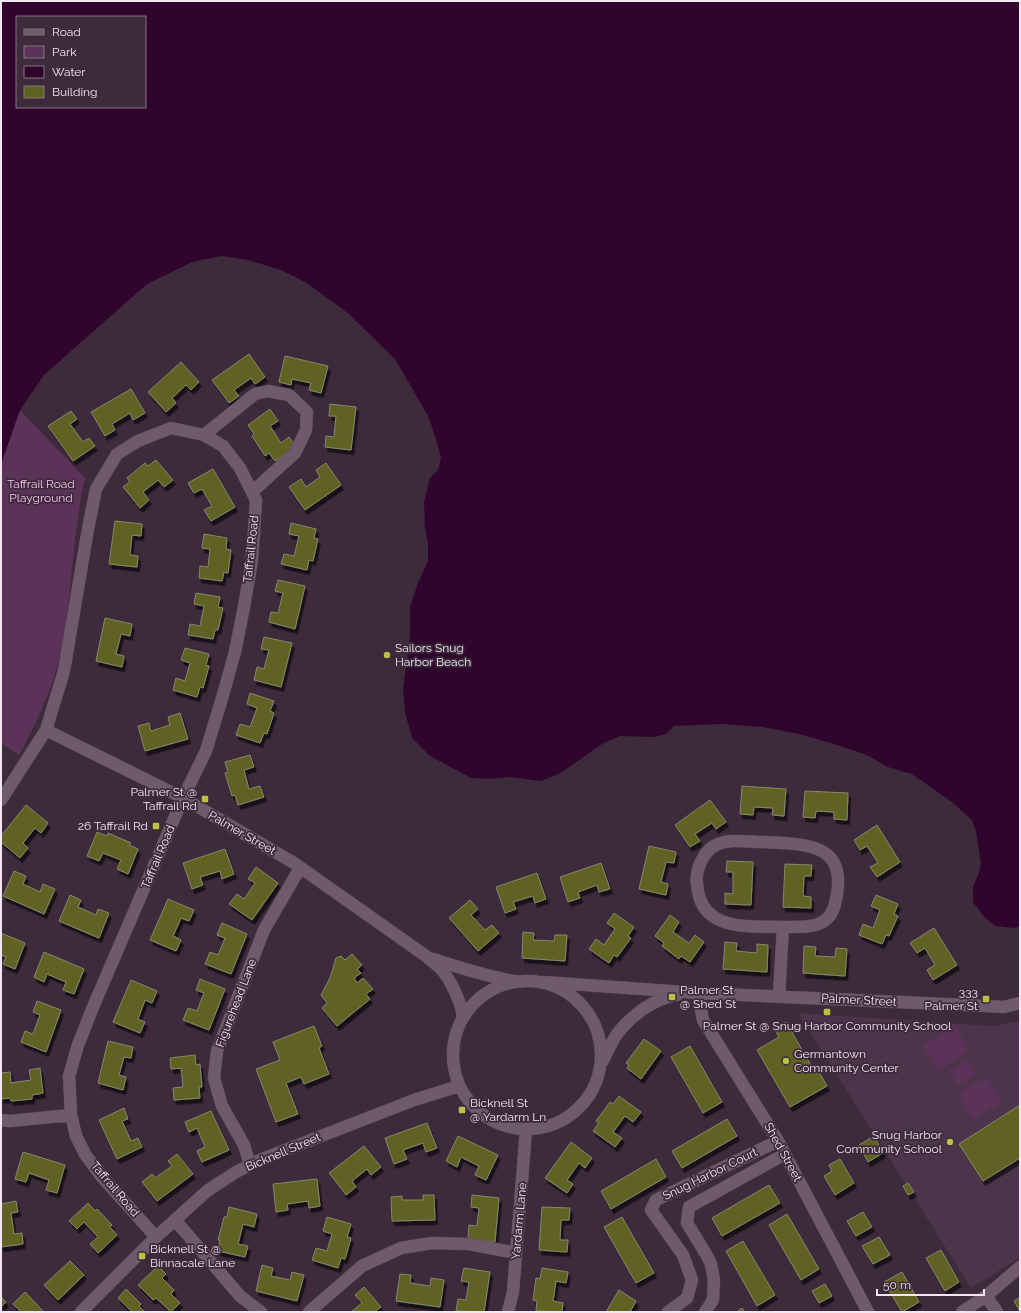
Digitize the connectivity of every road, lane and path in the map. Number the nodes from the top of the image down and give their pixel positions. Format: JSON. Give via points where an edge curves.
{"nodes":[{"id":1,"x":204,"y":435,"type":"junction"},
{"id":2,"x":252,"y":492,"type":"junction"},
{"id":3,"x":46,"y":730,"type":"junction"},
{"id":4,"x":183,"y":798,"type":"junction"},
{"id":5,"x":1,"y":800,"type":"edge"},
{"id":6,"x":300,"y":868,"type":"junction"},
{"id":7,"x":783,"y":927,"type":"junction"},
{"id":8,"x":426,"y":956,"type":"junction"},
{"id":9,"x":516,"y":981,"type":"junction"},
{"id":10,"x":543,"y":982,"type":"junction"},
{"id":11,"x":698,"y":993,"type":"junction"},
{"id":12,"x":779,"y":996,"type":"junction"},
{"id":13,"x":1020,"y":1003,"type":"edge"},
{"id":14,"x":462,"y":1018,"type":"junction"},
{"id":15,"x":602,"y":1062,"type":"junction"},
{"id":16,"x":459,"y":1086,"type":"junction"},
{"id":17,"x":71,"y":1115,"type":"junction"},
{"id":18,"x":1,"y":1120,"type":"edge"},
{"id":19,"x":526,"y":1130,"type":"junction"},
{"id":20,"x":778,"y":1141,"type":"junction"},
{"id":21,"x":785,"y":1154,"type":"junction"},
{"id":22,"x":250,"y":1165,"type":"junction"},
{"id":23,"x":175,"y":1220,"type":"junction"},
{"id":24,"x":156,"y":1237,"type":"junction"},
{"id":25,"x":516,"y":1253,"type":"junction"},
{"id":26,"x":1020,"y":1267,"type":"edge"},
{"id":27,"x":986,"y":1296,"type":"junction"},
{"id":28,"x":81,"y":1312,"type":"edge"},
{"id":29,"x":261,"y":1312,"type":"edge"},
{"id":30,"x":309,"y":1312,"type":"edge"},
{"id":31,"x":508,"y":1312,"type":"edge"},
{"id":32,"x":668,"y":1312,"type":"edge"},
{"id":33,"x":705,"y":1312,"type":"edge"},
{"id":34,"x":868,"y":1312,"type":"edge"},
{"id":35,"x":962,"y":1312,"type":"edge"},
{"id":36,"x":996,"y":1312,"type":"edge"}],
"edges":[{"from":1,"to":2,"type":"street","name":"Taffrail Road","via":[[223,446],[240,468]]},
{"from":1,"to":2,"type":"street","via":[[255,394],[268,391],[289,395],[307,412],[306,430],[295,454]]},
{"from":1,"to":3,"type":"street","name":"Taffrail Road","via":[[171,428],[138,441],[117,454],[96,488],[64,671]]},
{"from":2,"to":4,"type":"street","name":"Taffrail Road","via":[[256,500],[252,560],[235,652],[206,751]]},
{"from":3,"to":4,"type":"street","name":"Palmer Street"},
{"from":3,"to":5,"type":"street","name":"Taffrail Road"},
{"from":4,"to":6,"type":"street","name":"Palmer Street"},
{"from":4,"to":17,"type":"street","name":"Taffrail Road","via":[[78,1045],[69,1076]]},
{"from":6,"to":8,"type":"street","name":"Palmer Street"},
{"from":6,"to":22,"type":"street","name":"Figurehead Lane","via":[[264,930],[217,1051],[214,1078],[222,1106],[244,1145]]},
{"from":7,"to":7,"type":"street","via":[[819,925],[828,918],[834,908],[839,889],[838,871],[831,859],[809,846],[788,843],[729,841],[715,845],[705,854],[696,883],[700,901],[707,911],[717,920],[737,925]]},
{"from":7,"to":12,"type":"street"},
{"from":8,"to":9,"type":"street","name":"Palmer Street","via":[[469,971]]},
{"from":8,"to":14,"type":"street","name":"Palmer Street","via":[[445,973],[458,999]]},
{"from":9,"to":10,"type":"street","name":"Palmer Street"},
{"from":9,"to":14,"type":"street","via":[[495,988],[476,1000]]},
{"from":10,"to":11,"type":"street","name":"Palmer Street"},
{"from":10,"to":15,"type":"street","via":[[563,990],[581,1003],[593,1020],[600,1039]]},
{"from":11,"to":12,"type":"street","name":"Palmer Street"},
{"from":11,"to":15,"type":"street","name":"Palmer Street","via":[[669,996],[634,1016],[618,1034]]},
{"from":11,"to":20,"type":"street","name":"Shed Street","via":[[703,1020]]},
{"from":12,"to":13,"type":"street","name":"Palmer Street","via":[[1004,1006]]},
{"from":14,"to":16,"type":"street","via":[[453,1051],[454,1069]]},
{"from":15,"to":19,"type":"street","via":[[596,1084],[585,1103],[568,1118],[548,1127]]},
{"from":16,"to":19,"type":"street","via":[[475,1109],[493,1122],[509,1128]]},
{"from":16,"to":22,"type":"street","name":"Bicknell Street","via":[[414,1100]]},
{"from":17,"to":18,"type":"street"},
{"from":17,"to":24,"type":"street","name":"Taffrail Road","via":[[76,1136],[101,1176]]},
{"from":19,"to":25,"type":"street","name":"Yardarm Lane"},
{"from":20,"to":21,"type":"street","name":"Shed Street"},
{"from":20,"to":32,"type":"street","name":"Snug Harbor Court","via":[[656,1200],[651,1210],[683,1255],[692,1280],[687,1298]]},
{"from":21,"to":33,"type":"street","name":"Snug Harbor Court","via":[[689,1207],[687,1223],[711,1264],[714,1280],[713,1300]]},
{"from":21,"to":34,"type":"street","name":"Shed Street"},
{"from":22,"to":23,"type":"street","name":"Bicknell Street","via":[[207,1192]]},
{"from":23,"to":24,"type":"street","name":"Bicknell Street"},
{"from":23,"to":29,"type":"street","via":[[240,1296]]},
{"from":24,"to":28,"type":"street","name":"Bicknell Street"},
{"from":25,"to":30,"type":"street","via":[[469,1244],[432,1243],[401,1248],[362,1266]]},
{"from":25,"to":31,"type":"street","name":"Yardarm Lane","via":[[513,1292]]},
{"from":26,"to":27,"type":"street"},
{"from":27,"to":35,"type":"street"},
{"from":27,"to":36,"type":"street"}]}
